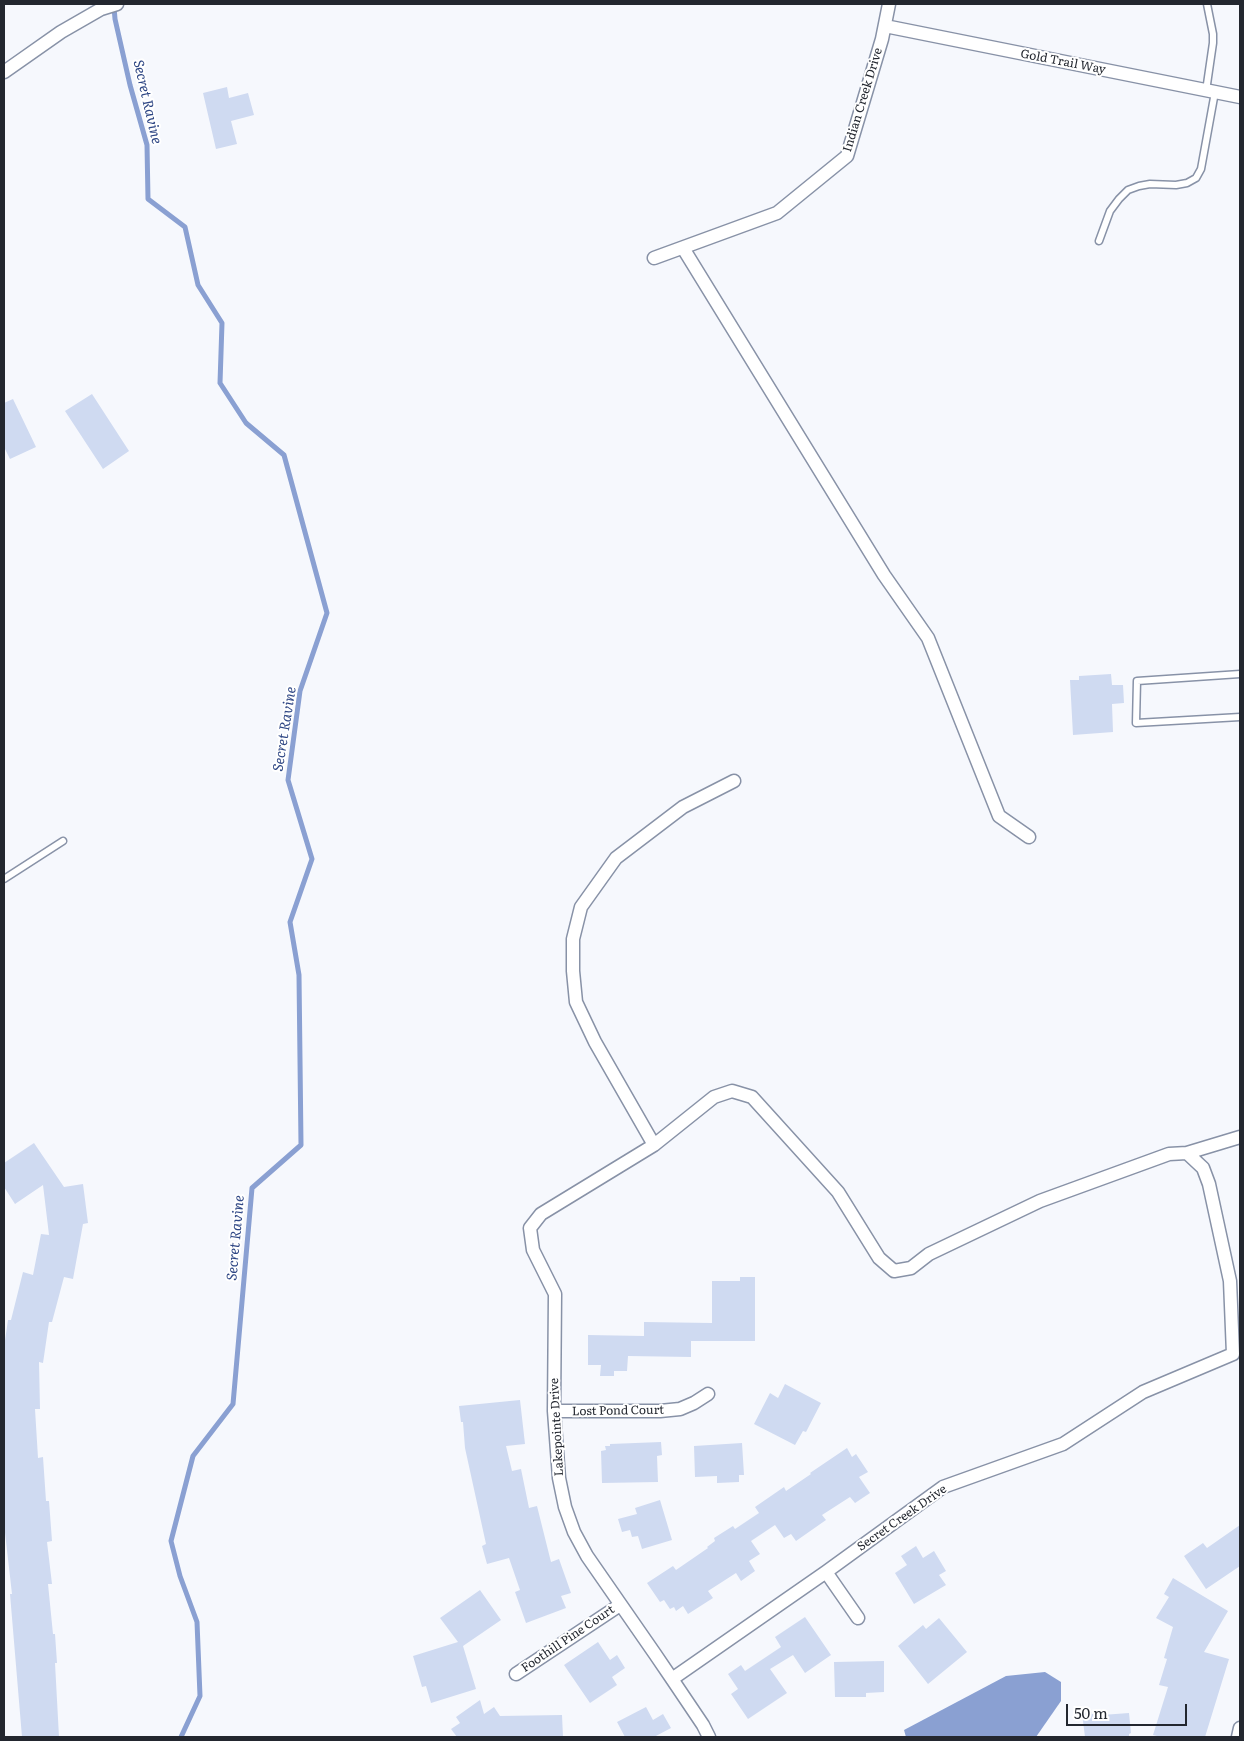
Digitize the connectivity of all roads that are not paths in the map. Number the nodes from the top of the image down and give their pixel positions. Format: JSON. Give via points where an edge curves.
{"nodes":[{"id":1,"x":117,"y":4,"type":"edge"},
{"id":2,"x":889,"y":4,"type":"edge"},
{"id":3,"x":1207,"y":4,"type":"edge"},
{"id":4,"x":885,"y":26,"type":"junction"},
{"id":5,"x":4,"y":72,"type":"edge"},
{"id":6,"x":1210,"y":91,"type":"junction"},
{"id":7,"x":1240,"y":97,"type":"edge"},
{"id":8,"x":1099,"y":241,"type":"dead end"},
{"id":9,"x":683,"y":248,"type":"junction"},
{"id":10,"x":654,"y":258,"type":"dead end"},
{"id":11,"x":1240,"y":674,"type":"edge"},
{"id":12,"x":1240,"y":717,"type":"edge"},
{"id":13,"x":734,"y":781,"type":"dead end"},
{"id":14,"x":1029,"y":837,"type":"dead end"},
{"id":15,"x":63,"y":841,"type":"dead end"},
{"id":16,"x":4,"y":879,"type":"edge"},
{"id":17,"x":1240,"y":1137,"type":"edge"},
{"id":18,"x":654,"y":1145,"type":"junction"},
{"id":19,"x":1187,"y":1153,"type":"junction"},
{"id":20,"x":708,"y":1394,"type":"dead end"},
{"id":21,"x":554,"y":1412,"type":"junction"},
{"id":22,"x":826,"y":1572,"type":"junction"},
{"id":23,"x":620,"y":1605,"type":"junction"},
{"id":24,"x":858,"y":1618,"type":"dead end"},
{"id":25,"x":516,"y":1674,"type":"dead end"},
{"id":26,"x":672,"y":1679,"type":"junction"},
{"id":27,"x":1240,"y":1728,"type":"edge"},
{"id":28,"x":709,"y":1737,"type":"edge"},
{"id":29,"x":1238,"y":1737,"type":"edge"}],
"edges":[{"from":1,"to":5,"type":"street","via":[[101,9],[61,32]]},
{"from":2,"to":4,"type":"street","name":"Indian Creek Drive"},
{"from":3,"to":6,"type":"lane","via":[[1213,34]]},
{"from":4,"to":6,"type":"street","name":"Gold Trail Way"},
{"from":4,"to":9,"type":"street","name":"Indian Creek Drive","via":[[847,156],[777,214]]},
{"from":6,"to":7,"type":"street","name":"Gold Trail Way"},
{"from":6,"to":8,"type":"lane","via":[[1201,169],[1196,178],[1176,185],[1150,184],[1128,190],[1110,211]]},
{"from":9,"to":10,"type":"street","name":"Indian Creek Drive"},
{"from":9,"to":14,"type":"street","via":[[884,575],[928,638],[999,816]]},
{"from":11,"to":12,"type":"lane","via":[[1137,681],[1136,723]]},
{"from":13,"to":18,"type":"street","via":[[683,807],[616,858],[582,907],[573,939],[572,971],[576,1002]]},
{"from":15,"to":16,"type":"lane"},
{"from":17,"to":19,"type":"street"},
{"from":18,"to":19,"type":"street","via":[[714,1098],[732,1091],[752,1097],[838,1192],[879,1258],[894,1271],[911,1268],[929,1254],[1040,1201],[1169,1154]]},
{"from":18,"to":21,"type":"street","name":"Lakepointe Drive","via":[[540,1214],[530,1228],[533,1250],[556,1294]]},
{"from":19,"to":22,"type":"street","name":"Secret Creek Drive","via":[[1203,1168],[1209,1184],[1230,1281],[1233,1354],[1143,1392],[1063,1444],[943,1487]]},
{"from":20,"to":21,"type":"street","name":"Lost Pond Court","via":[[680,1408],[660,1411]]},
{"from":21,"to":23,"type":"street","name":"Lakepointe Drive","via":[[558,1478],[565,1507],[587,1556]]},
{"from":22,"to":24,"type":"street"},
{"from":22,"to":26,"type":"street","name":"Secret Creek Drive"},
{"from":23,"to":25,"type":"street","name":"Foothill Pine Court"},
{"from":23,"to":26,"type":"street","name":"Lakepointe Drive"},
{"from":26,"to":28,"type":"street","name":"Lakepointe Drive"},
{"from":27,"to":29,"type":"street"}]}
